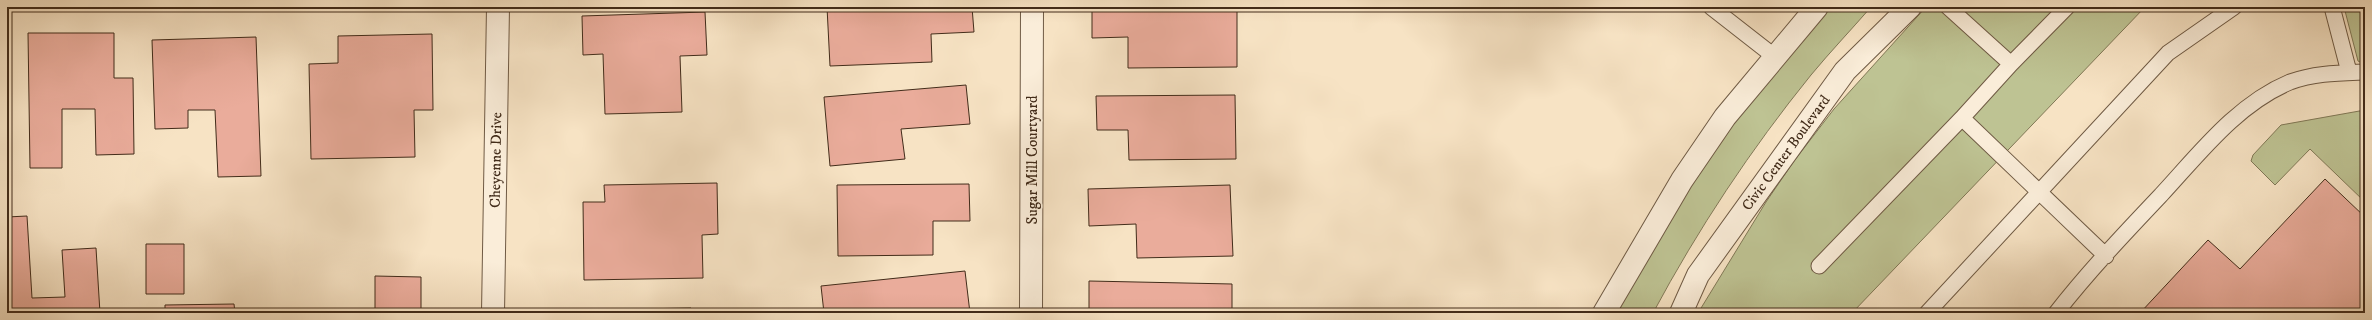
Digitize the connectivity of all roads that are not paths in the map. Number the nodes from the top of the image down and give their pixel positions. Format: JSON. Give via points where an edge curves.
{"nodes":[{"id":1,"x":498,"y":7,"type":"edge"},
{"id":2,"x":1032,"y":7,"type":"edge"},
{"id":3,"x":1711,"y":7,"type":"edge"},
{"id":4,"x":1817,"y":7,"type":"edge"},
{"id":5,"x":1910,"y":7,"type":"edge"},
{"id":6,"x":1948,"y":7,"type":"edge"},
{"id":7,"x":2067,"y":7,"type":"edge"},
{"id":8,"x":2234,"y":7,"type":"edge"},
{"id":9,"x":2332,"y":7,"type":"edge"},
{"id":10,"x":1775,"y":57,"type":"junction"},
{"id":11,"x":2011,"y":64,"type":"junction"},
{"id":12,"x":2349,"y":72,"type":"junction"},
{"id":13,"x":2365,"y":72,"type":"edge"},
{"id":14,"x":1962,"y":118,"type":"junction"},
{"id":15,"x":2039,"y":193,"type":"junction"},
{"id":16,"x":2106,"y":256,"type":"junction"},
{"id":17,"x":1819,"y":266,"type":"dead end"},
{"id":18,"x":493,"y":313,"type":"edge"},
{"id":19,"x":1031,"y":313,"type":"edge"},
{"id":20,"x":1604,"y":313,"type":"edge"},
{"id":21,"x":1681,"y":313,"type":"edge"},
{"id":22,"x":1927,"y":313,"type":"edge"},
{"id":23,"x":2056,"y":313,"type":"edge"}],
"edges":[{"from":1,"to":18,"type":"street","name":"Cheyenne Drive"},
{"from":2,"to":19,"type":"street","name":"Sugar Mill Courtyard"},
{"from":3,"to":10,"type":"lane"},
{"from":4,"to":10,"type":"street"},
{"from":5,"to":21,"type":"street","name":"Civic Center Boulevard","via":[[1845,71],[1698,275]]},
{"from":6,"to":11,"type":"lane"},
{"from":7,"to":11,"type":"lane"},
{"from":8,"to":15,"type":"lane","via":[[2168,53]]},
{"from":9,"to":12,"type":"lane"},
{"from":10,"to":20,"type":"street","via":[[1725,117],[1682,180]]},
{"from":11,"to":14,"type":"lane"},
{"from":12,"to":13,"type":"lane"},
{"from":12,"to":16,"type":"lane","via":[[2323,73],[2290,82],[2245,110],[2210,143]]},
{"from":14,"to":15,"type":"lane"},
{"from":14,"to":17,"type":"lane"},
{"from":15,"to":16,"type":"lane"},
{"from":15,"to":22,"type":"lane"},
{"from":16,"to":23,"type":"lane"}]}
